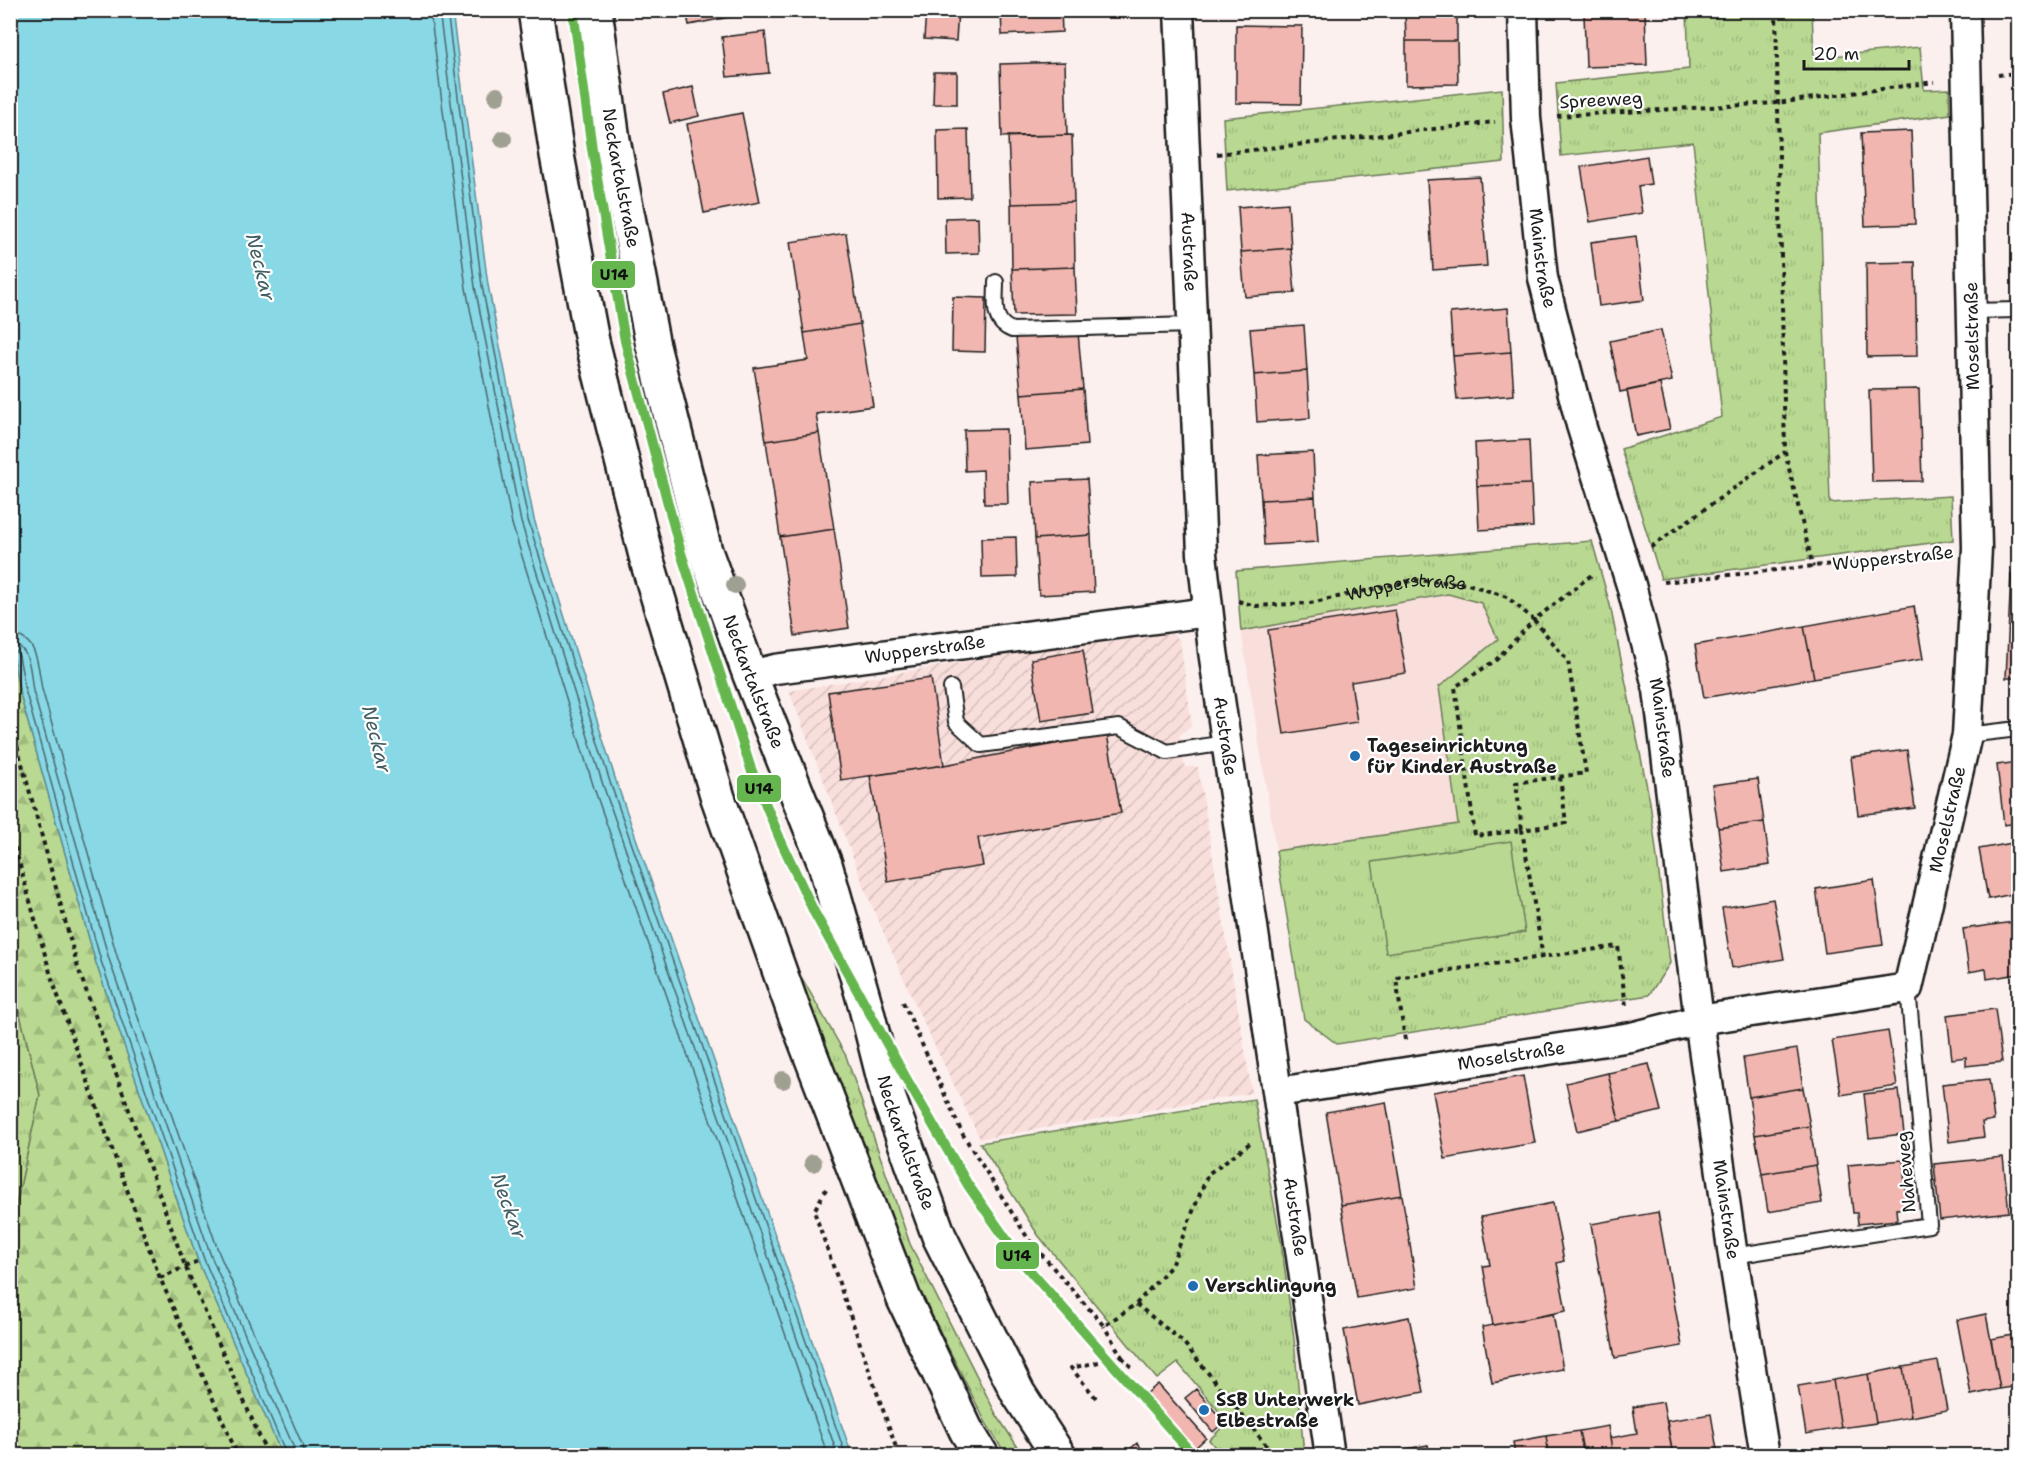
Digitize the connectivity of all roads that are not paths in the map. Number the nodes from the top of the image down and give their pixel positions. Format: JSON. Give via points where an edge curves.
{"nodes":[{"id":1,"x":535,"y":10,"type":"edge"},
{"id":2,"x":595,"y":10,"type":"edge"},
{"id":3,"x":1179,"y":10,"type":"edge"},
{"id":4,"x":1523,"y":10,"type":"edge"},
{"id":5,"x":1965,"y":10,"type":"edge"},
{"id":6,"x":996,"y":282,"type":"dead end"},
{"id":7,"x":2019,"y":310,"type":"edge"},
{"id":8,"x":1971,"y":311,"type":"junction"},
{"id":9,"x":1192,"y":325,"type":"junction"},
{"id":10,"x":1208,"y":612,"type":"junction"},
{"id":11,"x":750,"y":675,"type":"junction"},
{"id":12,"x":951,"y":688,"type":"dead end"},
{"id":13,"x":2019,"y":729,"type":"edge"},
{"id":14,"x":1967,"y":735,"type":"junction"},
{"id":15,"x":1226,"y":743,"type":"junction"},
{"id":16,"x":1908,"y":988,"type":"junction"},
{"id":17,"x":1699,"y":1020,"type":"junction"},
{"id":18,"x":1278,"y":1092,"type":"junction"},
{"id":19,"x":1733,"y":1256,"type":"junction"},
{"id":20,"x":982,"y":1455,"type":"edge"},
{"id":21,"x":1059,"y":1455,"type":"edge"},
{"id":22,"x":1330,"y":1455,"type":"edge"},
{"id":23,"x":1765,"y":1455,"type":"edge"}],
"edges":[{"from":1,"to":20,"type":"main road","via":[[592,341],[648,564],[718,798],[793,1009],[904,1299],[966,1430]]},
{"from":2,"to":11,"type":"main road","name":"Neckartalstraße","via":[[613,140],[653,346],[705,550]]},
{"from":3,"to":9,"type":"street","name":"Austraße"},
{"from":4,"to":17,"type":"street","name":"Mainstraße","via":[[1526,118],[1543,278],[1658,690]]},
{"from":5,"to":8,"type":"street","name":"Moselstraße"},
{"from":6,"to":9,"type":"lane","via":[[997,316],[1003,326],[1012,330]]},
{"from":7,"to":8,"type":"lane"},
{"from":8,"to":14,"type":"street","name":"Moselstraße","via":[[1977,548]]},
{"from":9,"to":10,"type":"street","name":"Austraße"},
{"from":10,"to":11,"type":"street","name":"Wupperstraße"},
{"from":10,"to":15,"type":"street","name":"Austraße"},
{"from":11,"to":21,"type":"main road","name":"Neckartalstraße","via":[[825,864],[889,1099],[939,1236],[1018,1393]]},
{"from":12,"to":15,"type":"lane","via":[[956,722],[981,745],[1119,727],[1167,752]]},
{"from":13,"to":14,"type":"lane"},
{"from":14,"to":16,"type":"street","name":"Moselstraße"},
{"from":15,"to":18,"type":"street","name":"Austraße"},
{"from":16,"to":17,"type":"street","name":"Moselstraße"},
{"from":16,"to":19,"type":"lane","name":"Naheweg","via":[[1929,1225]]},
{"from":17,"to":18,"type":"street","name":"Moselstraße","via":[[1631,1036]]},
{"from":17,"to":19,"type":"street","name":"Mainstraße"},
{"from":18,"to":22,"type":"street","name":"Austraße"},
{"from":19,"to":23,"type":"street","name":"Mainstraße"}]}
